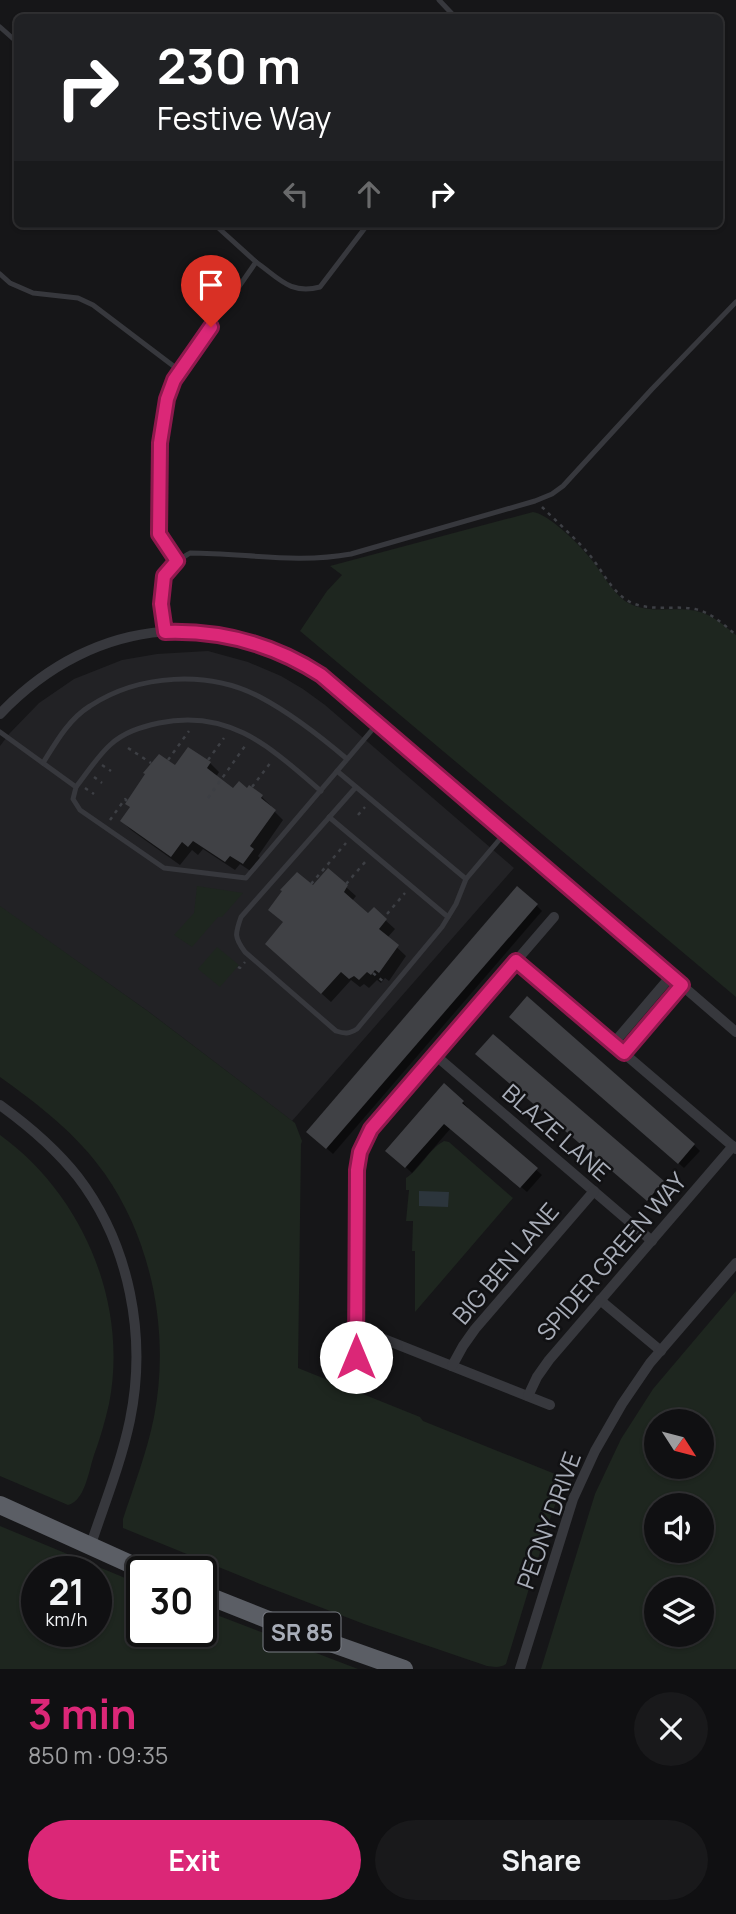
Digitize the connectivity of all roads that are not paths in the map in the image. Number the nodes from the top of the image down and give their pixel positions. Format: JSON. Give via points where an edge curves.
{"nodes":[{"id":1,"x":439,"y":0,"type":"edge"},
{"id":2,"x":452,"y":14,"type":"edge"},
{"id":3,"x":0,"y":27,"type":"edge"},
{"id":4,"x":14,"y":39,"type":"edge"},
{"id":5,"x":218,"y":228,"type":"edge"},
{"id":6,"x":365,"y":228,"type":"edge"},
{"id":7,"x":256,"y":262,"type":"junction"},
{"id":8,"x":0,"y":274,"type":"edge"},
{"id":9,"x":736,"y":302,"type":"edge"},
{"id":10,"x":180,"y":371,"type":"junction"},
{"id":11,"x":177,"y":561,"type":"junction"},
{"id":12,"x":165,"y":632,"type":"junction"},
{"id":13,"x":0,"y":714,"type":"edge"},
{"id":14,"x":378,"y":723,"type":"junction"},
{"id":15,"x":0,"y":732,"type":"edge"},
{"id":16,"x":347,"y":759,"type":"junction"},
{"id":17,"x":43,"y":763,"type":"junction"},
{"id":18,"x":337,"y":771,"type":"junction"},
{"id":19,"x":76,"y":787,"type":"junction"},
{"id":20,"x":356,"y":787,"type":"junction"},
{"id":21,"x":321,"y":791,"type":"junction"},
{"id":22,"x":329,"y":817,"type":"junction"},
{"id":23,"x":505,"y":833,"type":"junction"},
{"id":24,"x":466,"y":879,"type":"junction"},
{"id":25,"x":449,"y":916,"type":"junction"},
{"id":26,"x":554,"y":917,"type":"dead end"},
{"id":27,"x":516,"y":961,"type":"junction"},
{"id":28,"x":671,"y":976,"type":"junction"},
{"id":29,"x":682,"y":985,"type":"junction"},
{"id":30,"x":736,"y":1032,"type":"edge"},
{"id":31,"x":613,"y":1044,"type":"junction"},
{"id":32,"x":624,"y":1053,"type":"junction"},
{"id":33,"x":435,"y":1055,"type":"junction"},
{"id":34,"x":0,"y":1105,"type":"edge"},
{"id":35,"x":734,"y":1148,"type":"edge"},
{"id":36,"x":594,"y":1191,"type":"junction"},
{"id":37,"x":652,"y":1241,"type":"junction"},
{"id":38,"x":736,"y":1262,"type":"edge"},
{"id":39,"x":600,"y":1300,"type":"junction"},
{"id":40,"x":356,"y":1328,"type":"junction"},
{"id":41,"x":661,"y":1350,"type":"junction"},
{"id":42,"x":356,"y":1357,"type":"dead end"},
{"id":43,"x":452,"y":1366,"type":"junction"},
{"id":44,"x":528,"y":1396,"type":"junction"},
{"id":45,"x":550,"y":1405,"type":"dead end"},
{"id":46,"x":0,"y":1505,"type":"edge"},
{"id":47,"x":90,"y":1546,"type":"junction"},
{"id":48,"x":126,"y":1562,"type":"edge"},
{"id":49,"x":217,"y":1599,"type":"edge"},
{"id":50,"x":404,"y":1669,"type":"edge"},
{"id":51,"x":520,"y":1669,"type":"edge"}],
"edges":[{"from":1,"to":2,"type":"lane"},
{"from":3,"to":4,"type":"lane"},
{"from":5,"to":7,"type":"lane"},
{"from":6,"to":7,"type":"lane","via":[[320,287],[294,289]]},
{"from":7,"to":10,"type":"lane"},
{"from":8,"to":10,"type":"lane","via":[[33,293],[78,298],[93,305]]},
{"from":9,"to":11,"type":"lane","via":[[552,494],[331,558],[190,553]]},
{"from":10,"to":11,"type":"lane","via":[[167,399],[160,443],[159,534]]},
{"from":11,"to":12,"type":"lane","via":[[164,576]]},
{"from":12,"to":13,"type":"street","via":[[116,640],[70,659],[32,683]]},
{"from":12,"to":14,"type":"street","via":[[225,635],[285,654],[321,675]]},
{"from":14,"to":16,"type":"lane"},
{"from":14,"to":23,"type":"street"},
{"from":15,"to":17,"type":"lane"},
{"from":16,"to":17,"type":"lane","via":[[311,729],[257,695],[225,683],[188,678],[118,691],[90,706],[71,722]]},
{"from":16,"to":18,"type":"lane"},
{"from":17,"to":19,"type":"lane"},
{"from":18,"to":20,"type":"lane"},
{"from":18,"to":21,"type":"lane"},
{"from":19,"to":21,"type":"lane","via":[[100,755],[125,734],[173,720],[198,720],[218,722],[265,745]]},
{"from":19,"to":21,"type":"lane","via":[[73,799],[80,810],[164,868],[246,878]]},
{"from":20,"to":22,"type":"lane"},
{"from":20,"to":24,"type":"lane"},
{"from":22,"to":25,"type":"lane"},
{"from":22,"to":25,"type":"lane","via":[[241,917],[235,933],[245,952],[336,1031],[357,1029]]},
{"from":23,"to":24,"type":"lane"},
{"from":23,"to":28,"type":"street"},
{"from":24,"to":25,"type":"lane"},
{"from":26,"to":27,"type":"street"},
{"from":27,"to":31,"type":"street"},
{"from":27,"to":33,"type":"street"},
{"from":28,"to":29,"type":"street"},
{"from":28,"to":31,"type":"street"},
{"from":29,"to":30,"type":"street"},
{"from":29,"to":32,"type":"street"},
{"from":31,"to":32,"type":"street"},
{"from":32,"to":35,"type":"street"},
{"from":33,"to":36,"type":"street","name":"BLAZE LANE"},
{"from":33,"to":40,"type":"street","via":[[371,1129],[360,1152]]},
{"from":34,"to":47,"type":"street","via":[[49,1145],[89,1193],[113,1239],[129,1288],[136,1350],[133,1406]]},
{"from":35,"to":37,"type":"street","name":"SPIDER GREEN WAY"},
{"from":36,"to":37,"type":"street","name":"BLAZE LANE"},
{"from":36,"to":43,"type":"street","name":"BIG BEN LANE","via":[[475,1329]]},
{"from":37,"to":39,"type":"street","name":"SPIDER GREEN WAY"},
{"from":38,"to":41,"type":"street","name":"PEONY DRIVE"},
{"from":39,"to":41,"type":"street"},
{"from":39,"to":44,"type":"street","name":"SPIDER GREEN WAY","via":[[543,1368]]},
{"from":40,"to":42,"type":"street"},
{"from":40,"to":43,"type":"street"},
{"from":41,"to":51,"type":"street","name":"PEONY DRIVE","via":[[622,1404],[583,1475]]},
{"from":43,"to":44,"type":"street"},
{"from":44,"to":45,"type":"street"},
{"from":46,"to":47,"type":"highway"},
{"from":47,"to":48,"type":"highway"},
{"from":49,"to":50,"type":"highway","number":"SR 85"}]}
